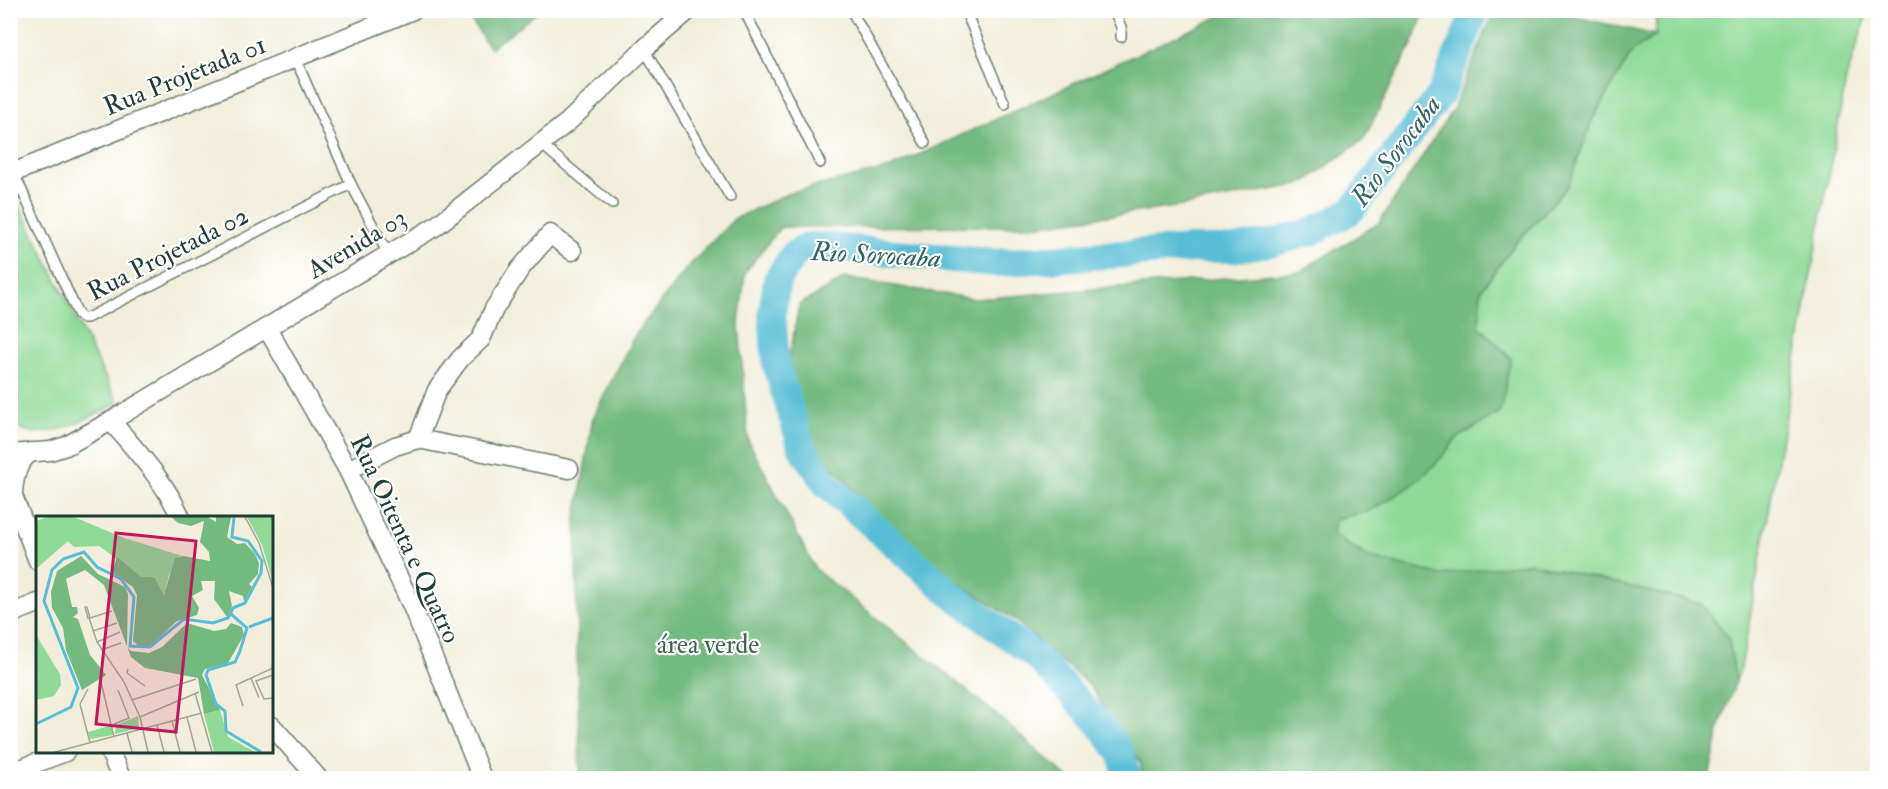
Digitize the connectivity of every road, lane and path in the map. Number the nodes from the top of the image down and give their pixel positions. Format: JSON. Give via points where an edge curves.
{"nodes":[{"id":1,"x":413,"y":10,"type":"edge"},
{"id":2,"x":689,"y":10,"type":"edge"},
{"id":3,"x":744,"y":10,"type":"edge"},
{"id":4,"x":851,"y":10,"type":"edge"},
{"id":5,"x":965,"y":10,"type":"edge"},
{"id":6,"x":1114,"y":10,"type":"edge"},
{"id":7,"x":1121,"y":37,"type":"dead end"},
{"id":8,"x":644,"y":50,"type":"junction"},
{"id":9,"x":295,"y":58,"type":"junction"},
{"id":10,"x":1005,"y":104,"type":"dead end"},
{"id":11,"x":925,"y":143,"type":"dead end"},
{"id":12,"x":541,"y":144,"type":"junction"},
{"id":13,"x":820,"y":163,"type":"dead end"},
{"id":14,"x":12,"y":173,"type":"edge"},
{"id":15,"x":351,"y":184,"type":"junction"},
{"id":16,"x":730,"y":197,"type":"dead end"},
{"id":17,"x":612,"y":204,"type":"dead end"},
{"id":18,"x":572,"y":251,"type":"dead end"},
{"id":19,"x":388,"y":254,"type":"junction"},
{"id":20,"x":267,"y":328,"type":"junction"},
{"id":21,"x":111,"y":421,"type":"junction"},
{"id":22,"x":418,"y":440,"type":"junction"},
{"id":23,"x":31,"y":452,"type":"junction"},
{"id":24,"x":10,"y":454,"type":"edge"},
{"id":25,"x":569,"y":469,"type":"dead end"},
{"id":26,"x":348,"y":470,"type":"junction"},
{"id":27,"x":12,"y":491,"type":"edge"},
{"id":28,"x":180,"y":516,"type":"edge"},
{"id":29,"x":36,"y":556,"type":"edge"},
{"id":30,"x":36,"y":604,"type":"edge"},
{"id":31,"x":10,"y":614,"type":"edge"},
{"id":32,"x":273,"y":727,"type":"edge"},
{"id":33,"x":62,"y":753,"type":"edge"},
{"id":34,"x":110,"y":753,"type":"edge"},
{"id":35,"x":10,"y":773,"type":"edge"},
{"id":36,"x":316,"y":776,"type":"edge"},
{"id":37,"x":120,"y":778,"type":"edge"},
{"id":38,"x":482,"y":778,"type":"edge"}],
"edges":[{"from":1,"to":9,"type":"street","name":"Rua Projetada 01"},
{"from":2,"to":8,"type":"street","name":"Avenida 03"},
{"from":3,"to":13,"type":"lane"},
{"from":4,"to":11,"type":"lane"},
{"from":5,"to":10,"type":"lane"},
{"from":6,"to":7,"type":"lane"},
{"from":8,"to":12,"type":"street","name":"Avenida 03"},
{"from":8,"to":16,"type":"lane"},
{"from":9,"to":14,"type":"street","name":"Rua Projetada 01"},
{"from":9,"to":15,"type":"lane"},
{"from":12,"to":17,"type":"lane"},
{"from":12,"to":19,"type":"street","name":"Avenida 03","via":[[436,226]]},
{"from":14,"to":15,"type":"lane","name":"Rua Projetada 02","via":[[82,318]]},
{"from":15,"to":19,"type":"lane"},
{"from":18,"to":22,"type":"street","via":[[550,234],[532,254],[494,309],[481,339],[437,390]]},
{"from":19,"to":20,"type":"street","name":"Avenida 03"},
{"from":20,"to":21,"type":"street","name":"Avenida 03"},
{"from":20,"to":26,"type":"street","name":"Rua Oitenta e Quatro"},
{"from":21,"to":23,"type":"street","name":"Avenida 03","via":[[66,446]]},
{"from":21,"to":28,"type":"street","via":[[157,476]]},
{"from":22,"to":25,"type":"street"},
{"from":22,"to":26,"type":"street","via":[[395,446]]},
{"from":23,"to":24,"type":"street","name":"Avenida 03"},
{"from":23,"to":27,"type":"street","via":[[18,466]]},
{"from":26,"to":38,"type":"street","name":"Rua Oitenta e Quatro","via":[[412,606]]},
{"from":27,"to":29,"type":"street"},
{"from":30,"to":31,"type":"street"},
{"from":32,"to":36,"type":"street"},
{"from":33,"to":35,"type":"street"},
{"from":34,"to":37,"type":"street"}]}
